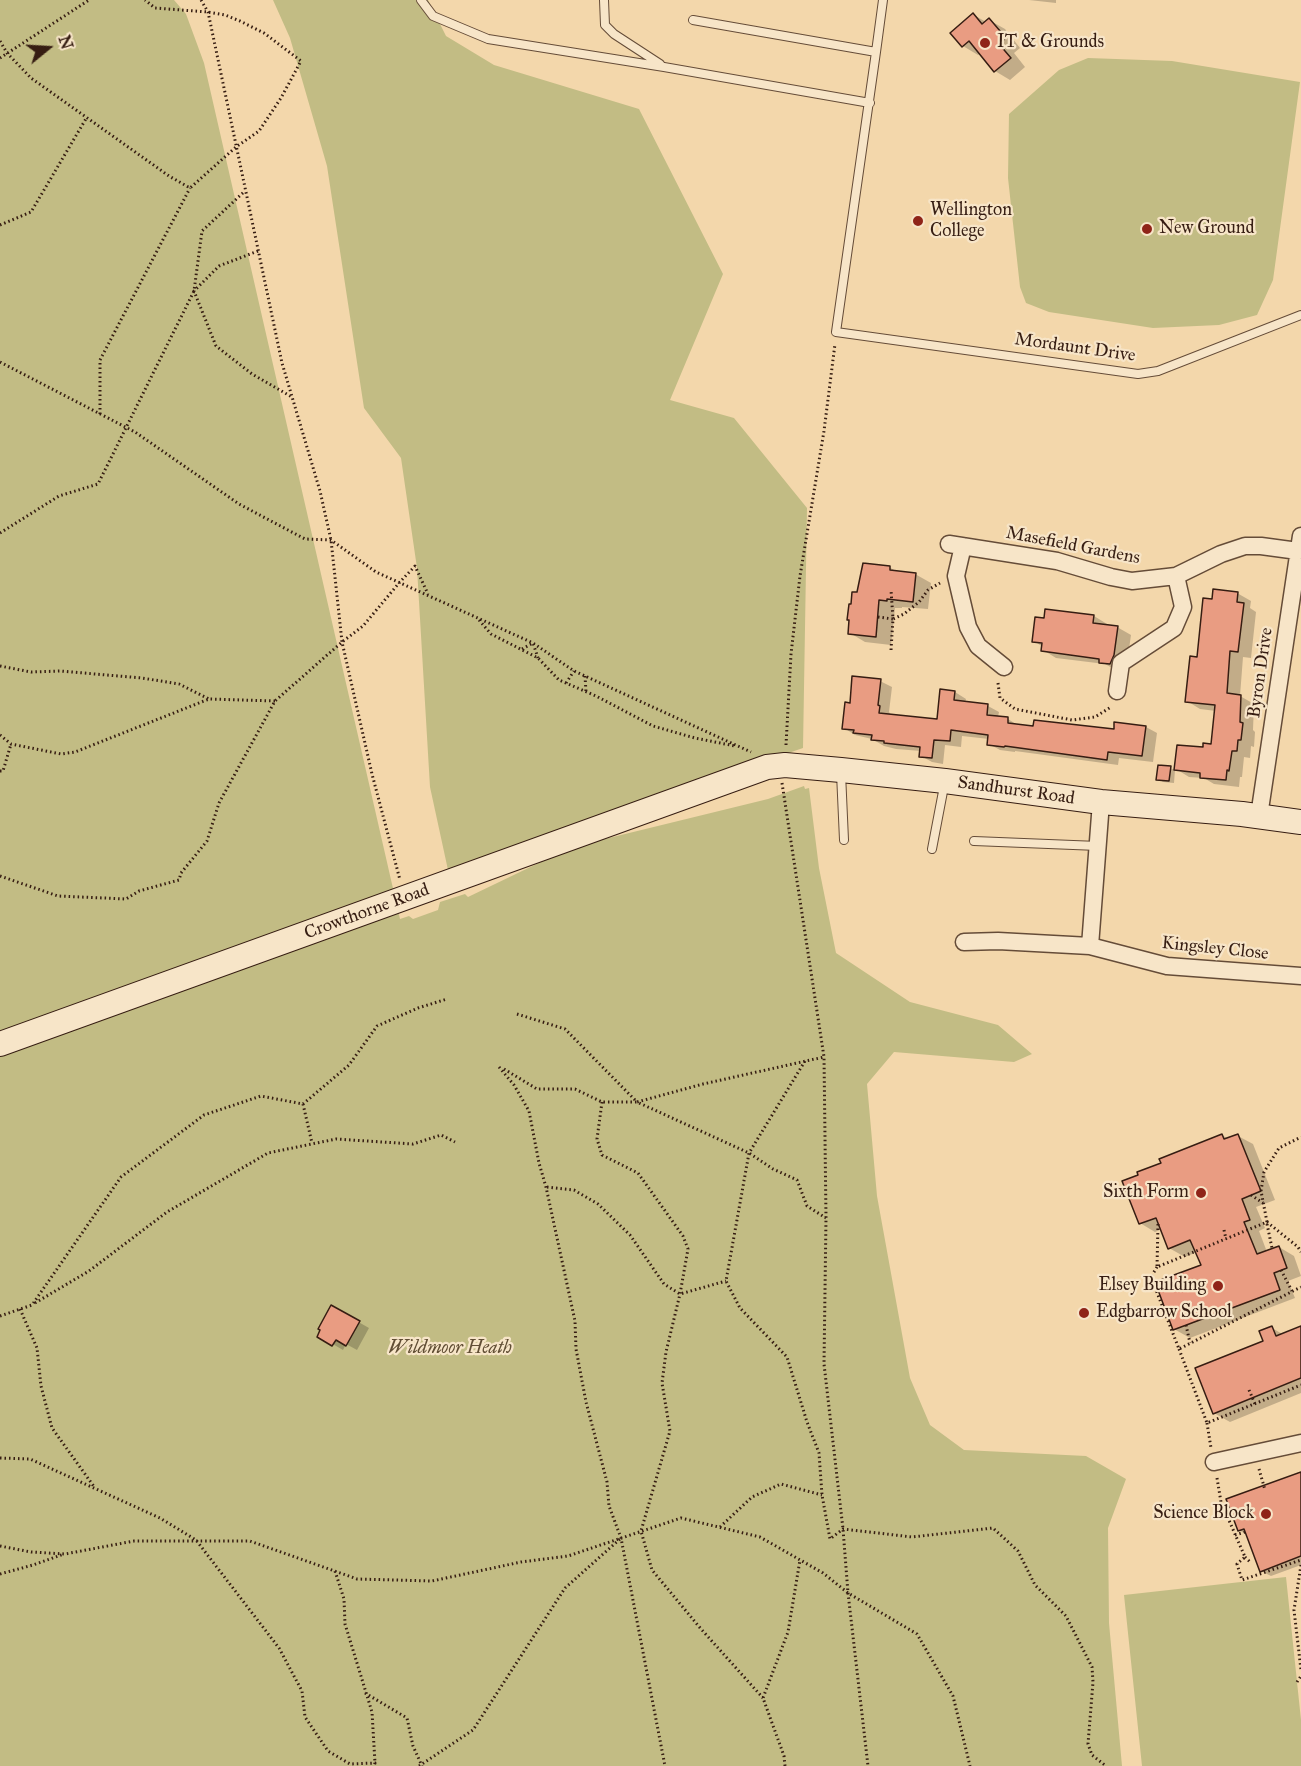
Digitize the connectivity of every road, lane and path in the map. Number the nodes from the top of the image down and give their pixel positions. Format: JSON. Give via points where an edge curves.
{"nodes":[{"id":1,"x":89,"y":0,"type":"edge"},
{"id":2,"x":145,"y":0,"type":"edge"},
{"id":3,"x":201,"y":0,"type":"edge"},
{"id":4,"x":421,"y":0,"type":"edge"},
{"id":5,"x":604,"y":0,"type":"edge"},
{"id":6,"x":883,"y":0,"type":"edge"},
{"id":7,"x":208,"y":12,"type":"junction"},
{"id":8,"x":693,"y":20,"type":"dead end"},
{"id":9,"x":0,"y":41,"type":"edge"},
{"id":10,"x":876,"y":52,"type":"junction"},
{"id":11,"x":7,"y":53,"type":"junction"},
{"id":12,"x":0,"y":58,"type":"edge"},
{"id":13,"x":664,"y":67,"type":"junction"},
{"id":14,"x":870,"y":103,"type":"junction"},
{"id":15,"x":87,"y":117,"type":"junction"},
{"id":16,"x":236,"y":147,"type":"junction"},
{"id":17,"x":190,"y":188,"type":"junction"},
{"id":18,"x":245,"y":191,"type":"junction"},
{"id":19,"x":0,"y":225,"type":"edge"},
{"id":20,"x":258,"y":251,"type":"junction"},
{"id":21,"x":194,"y":291,"type":"junction"},
{"id":22,"x":1301,"y":315,"type":"edge"},
{"id":23,"x":836,"y":332,"type":"junction"},
{"id":24,"x":0,"y":362,"type":"edge"},
{"id":25,"x":292,"y":397,"type":"junction"},
{"id":26,"x":100,"y":414,"type":"junction"},
{"id":27,"x":126,"y":428,"type":"junction"},
{"id":28,"x":1,"y":532,"type":"edge"},
{"id":29,"x":332,"y":540,"type":"junction"},
{"id":30,"x":1300,"y":543,"type":"edge"},
{"id":31,"x":1176,"y":576,"type":"junction"},
{"id":32,"x":956,"y":579,"type":"junction"},
{"id":33,"x":399,"y":583,"type":"junction"},
{"id":34,"x":891,"y":590,"type":"dead end"},
{"id":35,"x":428,"y":594,"type":"junction"},
{"id":36,"x":878,"y":617,"type":"dead end"},
{"id":37,"x":478,"y":619,"type":"junction"},
{"id":38,"x":893,"y":619,"type":"junction"},
{"id":39,"x":342,"y":642,"type":"junction"},
{"id":40,"x":533,"y":643,"type":"junction"},
{"id":41,"x":522,"y":649,"type":"junction"},
{"id":42,"x":891,"y":650,"type":"dead end"},
{"id":43,"x":538,"y":658,"type":"junction"},
{"id":44,"x":999,"y":663,"type":"joint"},
{"id":45,"x":0,"y":666,"type":"edge"},
{"id":46,"x":574,"y":671,"type":"junction"},
{"id":47,"x":585,"y":676,"type":"junction"},
{"id":48,"x":566,"y":683,"type":"junction"},
{"id":49,"x":1117,"y":691,"type":"joint"},
{"id":50,"x":586,"y":692,"type":"junction"},
{"id":51,"x":209,"y":699,"type":"junction"},
{"id":52,"x":275,"y":701,"type":"junction"},
{"id":53,"x":0,"y":735,"type":"edge"},
{"id":54,"x":11,"y":744,"type":"junction"},
{"id":55,"x":741,"y":747,"type":"junction"},
{"id":56,"x":752,"y":752,"type":"dead end"},
{"id":57,"x":841,"y":770,"type":"junction"},
{"id":58,"x":0,"y":771,"type":"edge"},
{"id":59,"x":783,"y":772,"type":"junction"},
{"id":60,"x":734,"y":778,"type":"joint"},
{"id":61,"x":945,"y":781,"type":"junction"},
{"id":62,"x":1101,"y":802,"type":"junction"},
{"id":63,"x":1259,"y":816,"type":"junction"},
{"id":64,"x":1301,"y":822,"type":"edge"},
{"id":65,"x":844,"y":840,"type":"dead end"},
{"id":66,"x":974,"y":841,"type":"dead end"},
{"id":67,"x":1098,"y":846,"type":"junction"},
{"id":68,"x":932,"y":849,"type":"dead end"},
{"id":69,"x":0,"y":876,"type":"edge"},
{"id":70,"x":415,"y":897,"type":"junction"},
{"id":71,"x":964,"y":942,"type":"dead end"},
{"id":72,"x":1090,"y":946,"type":"junction"},
{"id":73,"x":1301,"y":976,"type":"edge"},
{"id":74,"x":447,"y":999,"type":"dead end"},
{"id":75,"x":517,"y":1014,"type":"dead end"},
{"id":76,"x":0,"y":1044,"type":"edge"},
{"id":77,"x":824,"y":1057,"type":"junction"},
{"id":78,"x":805,"y":1061,"type":"junction"},
{"id":79,"x":602,"y":1102,"type":"junction"},
{"id":80,"x":637,"y":1102,"type":"junction"},
{"id":81,"x":303,"y":1104,"type":"junction"},
{"id":82,"x":1301,"y":1137,"type":"edge"},
{"id":83,"x":455,"y":1142,"type":"dead end"},
{"id":84,"x":312,"y":1143,"type":"junction"},
{"id":85,"x":749,"y":1153,"type":"junction"},
{"id":86,"x":546,"y":1186,"type":"junction"},
{"id":87,"x":1251,"y":1195,"type":"dead end"},
{"id":88,"x":1263,"y":1203,"type":"junction"},
{"id":89,"x":826,"y":1218,"type":"junction"},
{"id":90,"x":1267,"y":1222,"type":"junction"},
{"id":91,"x":1158,"y":1224,"type":"dead end"},
{"id":92,"x":1224,"y":1230,"type":"dead end"},
{"id":93,"x":1226,"y":1239,"type":"junction"},
{"id":94,"x":1272,"y":1248,"type":"dead end"},
{"id":95,"x":1301,"y":1252,"type":"edge"},
{"id":96,"x":1158,"y":1267,"type":"junction"},
{"id":97,"x":1281,"y":1270,"type":"dead end"},
{"id":98,"x":726,"y":1281,"type":"junction"},
{"id":99,"x":1301,"y":1287,"type":"edge"},
{"id":100,"x":1292,"y":1291,"type":"junction"},
{"id":101,"x":680,"y":1294,"type":"junction"},
{"id":102,"x":32,"y":1305,"type":"junction"},
{"id":103,"x":20,"y":1309,"type":"junction"},
{"id":104,"x":0,"y":1316,"type":"edge"},
{"id":105,"x":1186,"y":1325,"type":"dead end"},
{"id":106,"x":1190,"y":1343,"type":"junction"},
{"id":107,"x":1179,"y":1349,"type":"junction"},
{"id":108,"x":1298,"y":1379,"type":"dead end"},
{"id":109,"x":1279,"y":1386,"type":"dead end"},
{"id":110,"x":1301,"y":1386,"type":"edge"},
{"id":111,"x":1249,"y":1390,"type":"dead end"},
{"id":112,"x":1280,"y":1393,"type":"junction"},
{"id":113,"x":1255,"y":1404,"type":"junction"},
{"id":114,"x":1207,"y":1423,"type":"junction"},
{"id":115,"x":1301,"y":1443,"type":"edge"},
{"id":116,"x":1254,"y":1453,"type":"junction"},
{"id":117,"x":0,"y":1458,"type":"edge"},
{"id":118,"x":1214,"y":1462,"type":"junction"},
{"id":119,"x":96,"y":1489,"type":"junction"},
{"id":120,"x":1265,"y":1490,"type":"dead end"},
{"id":121,"x":822,"y":1495,"type":"junction"},
{"id":122,"x":720,"y":1527,"type":"junction"},
{"id":123,"x":843,"y":1529,"type":"junction"},
{"id":124,"x":641,"y":1531,"type":"junction"},
{"id":125,"x":1245,"y":1532,"type":"dead end"},
{"id":126,"x":1235,"y":1535,"type":"junction"},
{"id":127,"x":621,"y":1538,"type":"junction"},
{"id":128,"x":196,"y":1540,"type":"junction"},
{"id":129,"x":0,"y":1546,"type":"edge"},
{"id":130,"x":66,"y":1554,"type":"junction"},
{"id":131,"x":1245,"y":1557,"type":"junction"},
{"id":132,"x":800,"y":1560,"type":"junction"},
{"id":133,"x":1301,"y":1560,"type":"edge"},
{"id":134,"x":1251,"y":1563,"type":"dead end"},
{"id":135,"x":1301,"y":1565,"type":"edge"},
{"id":136,"x":335,"y":1571,"type":"junction"},
{"id":137,"x":0,"y":1574,"type":"edge"},
{"id":138,"x":848,"y":1593,"type":"junction"},
{"id":139,"x":1301,"y":1670,"type":"edge"},
{"id":140,"x":1301,"y":1676,"type":"edge"},
{"id":141,"x":1297,"y":1682,"type":"dead end"},
{"id":142,"x":365,"y":1693,"type":"junction"},
{"id":143,"x":763,"y":1698,"type":"junction"},
{"id":144,"x":375,"y":1765,"type":"edge"},
{"id":145,"x":421,"y":1766,"type":"edge"},
{"id":146,"x":664,"y":1766,"type":"edge"},
{"id":147,"x":785,"y":1766,"type":"edge"},
{"id":148,"x":868,"y":1766,"type":"edge"},
{"id":149,"x":970,"y":1766,"type":"edge"},
{"id":150,"x":1106,"y":1766,"type":"edge"}],
"edges":[{"from":1,"to":11,"type":"path"},
{"from":2,"to":7,"type":"path","via":[[155,8]]},
{"from":3,"to":7,"type":"path"},
{"from":4,"to":13,"type":"lane","via":[[433,16],[488,39]]},
{"from":5,"to":13,"type":"lane","via":[[605,25]]},
{"from":6,"to":10,"type":"lane"},
{"from":7,"to":16,"type":"path"},
{"from":7,"to":16,"type":"path","via":[[233,18],[264,33],[301,61],[259,131]]},
{"from":8,"to":10,"type":"lane"},
{"from":9,"to":11,"type":"path"},
{"from":10,"to":14,"type":"lane"},
{"from":11,"to":12,"type":"path"},
{"from":11,"to":15,"type":"path","via":[[31,78]]},
{"from":13,"to":14,"type":"lane"},
{"from":14,"to":23,"type":"lane"},
{"from":15,"to":17,"type":"path"},
{"from":15,"to":19,"type":"path","via":[[31,212]]},
{"from":16,"to":17,"type":"path"},
{"from":16,"to":18,"type":"path"},
{"from":17,"to":26,"type":"path","via":[[100,360]]},
{"from":18,"to":20,"type":"path"},
{"from":18,"to":21,"type":"path","via":[[202,231]]},
{"from":20,"to":21,"type":"path","via":[[219,266]]},
{"from":20,"to":25,"type":"path"},
{"from":21,"to":25,"type":"path","via":[[216,346],[252,374]]},
{"from":21,"to":27,"type":"path"},
{"from":22,"to":23,"type":"lane","name":"Mordaunt Drive","via":[[1158,370],[1138,374]]},
{"from":23,"to":59,"type":"path","via":[[799,587]]},
{"from":24,"to":26,"type":"path"},
{"from":25,"to":29,"type":"path"},
{"from":26,"to":27,"type":"path"},
{"from":27,"to":28,"type":"path","via":[[98,484],[59,496]]},
{"from":27,"to":29,"type":"path","via":[[249,509],[305,539]]},
{"from":29,"to":33,"type":"path","via":[[376,572]]},
{"from":29,"to":39,"type":"path"},
{"from":30,"to":31,"type":"street","name":"Masefield Gardens","via":[[1245,546]]},
{"from":30,"to":63,"type":"street","name":"Byron Drive"},
{"from":31,"to":32,"type":"street","name":"Masefield Gardens","via":[[1132,581],[1057,561],[956,545]]},
{"from":31,"to":49,"type":"street","via":[[1183,607],[1174,628],[1122,663]]},
{"from":32,"to":38,"type":"path","via":[[928,590],[919,602]]},
{"from":32,"to":44,"type":"street","name":"Masefield Gardens","via":[[968,627],[978,646]]},
{"from":33,"to":35,"type":"path"},
{"from":33,"to":35,"type":"path","via":[[415,566]]},
{"from":33,"to":39,"type":"path","via":[[363,626]]},
{"from":34,"to":38,"type":"path"},
{"from":35,"to":37,"type":"path"},
{"from":36,"to":38,"type":"path"},
{"from":37,"to":40,"type":"path"},
{"from":37,"to":41,"type":"path","via":[[490,634]]},
{"from":38,"to":42,"type":"path"},
{"from":39,"to":52,"type":"path"},
{"from":39,"to":70,"type":"path","via":[[372,774]]},
{"from":40,"to":41,"type":"path"},
{"from":40,"to":43,"type":"path"},
{"from":40,"to":46,"type":"path"},
{"from":41,"to":43,"type":"path"},
{"from":43,"to":48,"type":"path"},
{"from":44,"to":49,"type":"path","via":[[1000,698],[1015,708],[1072,720],[1095,717],[1115,705]]},
{"from":45,"to":51,"type":"path","via":[[31,672],[142,678],[179,684]]},
{"from":46,"to":47,"type":"path"},
{"from":46,"to":48,"type":"path"},
{"from":47,"to":50,"type":"path"},
{"from":47,"to":55,"type":"path"},
{"from":48,"to":50,"type":"path"},
{"from":50,"to":55,"type":"path","via":[[653,726]]},
{"from":51,"to":52,"type":"path"},
{"from":51,"to":54,"type":"path","via":[[75,752],[61,754]]},
{"from":52,"to":69,"type":"path","via":[[219,803],[207,841],[179,880],[126,899],[58,896]]},
{"from":53,"to":54,"type":"path"},
{"from":54,"to":58,"type":"path"},
{"from":55,"to":56,"type":"path"},
{"from":57,"to":59,"type":"street","name":"Sandhurst Road"},
{"from":57,"to":61,"type":"street","name":"Sandhurst Road"},
{"from":57,"to":65,"type":"lane"},
{"from":59,"to":60,"type":"street","name":"Sandhurst Road","via":[[768,767]]},
{"from":59,"to":77,"type":"path"},
{"from":60,"to":70,"type":"street","name":"Crowthorne Road"},
{"from":61,"to":62,"type":"street","name":"Sandhurst Road"},
{"from":61,"to":68,"type":"lane"},
{"from":62,"to":63,"type":"street","name":"Sandhurst Road"},
{"from":62,"to":67,"type":"street"},
{"from":63,"to":64,"type":"street","name":"Sandhurst Road"},
{"from":66,"to":67,"type":"lane"},
{"from":67,"to":72,"type":"street"},
{"from":70,"to":76,"type":"street","name":"Crowthorne Road"},
{"from":71,"to":72,"type":"street","name":"Kingsley Close"},
{"from":72,"to":73,"type":"street","name":"Kingsley Close","via":[[1167,966]]},
{"from":74,"to":81,"type":"path","via":[[377,1026],[349,1065]]},
{"from":75,"to":80,"type":"path","via":[[565,1029]]},
{"from":77,"to":78,"type":"path"},
{"from":77,"to":89,"type":"path"},
{"from":78,"to":80,"type":"path"},
{"from":78,"to":85,"type":"path"},
{"from":79,"to":80,"type":"path"},
{"from":79,"to":86,"type":"path","via":[[575,1089],[537,1089],[500,1067],[529,1111]]},
{"from":79,"to":101,"type":"path","via":[[597,1139],[602,1155],[638,1173],[683,1236],[688,1249]]},
{"from":80,"to":85,"type":"path"},
{"from":81,"to":84,"type":"path"},
{"from":81,"to":102,"type":"path","via":[[261,1095],[204,1115],[121,1177]]},
{"from":82,"to":88,"type":"path","via":[[1279,1149],[1264,1172]]},
{"from":83,"to":84,"type":"path","via":[[441,1135],[413,1144],[336,1139]]},
{"from":84,"to":102,"type":"path","via":[[268,1153],[167,1212],[89,1271]]},
{"from":85,"to":89,"type":"path","via":[[797,1180],[807,1206]]},
{"from":85,"to":98,"type":"path"},
{"from":86,"to":101,"type":"path","via":[[574,1190],[598,1204],[630,1235],[664,1284]]},
{"from":86,"to":127,"type":"path","via":[[575,1321],[586,1402],[607,1482],[609,1506]]},
{"from":87,"to":88,"type":"path"},
{"from":88,"to":90,"type":"path"},
{"from":89,"to":123,"type":"path","via":[[824,1364]]},
{"from":90,"to":93,"type":"path"},
{"from":90,"to":94,"type":"path"},
{"from":90,"to":95,"type":"path"},
{"from":91,"to":96,"type":"path"},
{"from":92,"to":93,"type":"path"},
{"from":93,"to":96,"type":"path"},
{"from":96,"to":107,"type":"path","via":[[1151,1277]]},
{"from":97,"to":100,"type":"path"},
{"from":98,"to":101,"type":"path"},
{"from":98,"to":121,"type":"path","via":[[740,1308],[787,1356],[819,1453]]},
{"from":99,"to":100,"type":"path"},
{"from":100,"to":106,"type":"path"},
{"from":101,"to":124,"type":"path","via":[[662,1383],[670,1431]]},
{"from":102,"to":103,"type":"path"},
{"from":103,"to":104,"type":"path"},
{"from":103,"to":119,"type":"path","via":[[38,1348],[41,1386],[52,1428]]},
{"from":105,"to":106,"type":"path"},
{"from":106,"to":107,"type":"path"},
{"from":107,"to":114,"type":"path"},
{"from":108,"to":110,"type":"path"},
{"from":109,"to":112,"type":"path"},
{"from":110,"to":112,"type":"path"},
{"from":111,"to":113,"type":"path"},
{"from":112,"to":113,"type":"path"},
{"from":113,"to":114,"type":"path"},
{"from":114,"to":118,"type":"path"},
{"from":115,"to":116,"type":"street"},
{"from":116,"to":118,"type":"street"},
{"from":116,"to":120,"type":"path"},
{"from":117,"to":119,"type":"path","via":[[30,1459]]},
{"from":118,"to":126,"type":"path","via":[[1221,1502]]},
{"from":119,"to":128,"type":"path","via":[[160,1518]]},
{"from":121,"to":122,"type":"path","via":[[781,1484],[752,1497]]},
{"from":121,"to":123,"type":"path","via":[[830,1539]]},
{"from":122,"to":124,"type":"path","via":[[681,1518]]},
{"from":122,"to":132,"type":"path","via":[[760,1537]]},
{"from":123,"to":138,"type":"path"},
{"from":123,"to":150,"type":"path","via":[[912,1537],[993,1528],[1018,1551],[1035,1585],[1066,1616],[1092,1667],[1088,1744],[1092,1755]]},
{"from":124,"to":127,"type":"path"},
{"from":124,"to":143,"type":"path","via":[[652,1570]]},
{"from":125,"to":126,"type":"path"},
{"from":126,"to":131,"type":"path"},
{"from":127,"to":136,"type":"path","via":[[568,1556],[432,1581],[357,1579]]},
{"from":127,"to":145,"type":"path","via":[[565,1588],[473,1730]]},
{"from":127,"to":146,"type":"path"},
{"from":128,"to":130,"type":"path","via":[[134,1541]]},
{"from":128,"to":136,"type":"path","via":[[250,1541]]},
{"from":128,"to":144,"type":"path","via":[[279,1648],[302,1691],[305,1718],[328,1751],[350,1764]]},
{"from":129,"to":130,"type":"path"},
{"from":130,"to":137,"type":"path"},
{"from":131,"to":133,"type":"path","via":[[1237,1564],[1242,1580]]},
{"from":131,"to":134,"type":"path"},
{"from":132,"to":138,"type":"path"},
{"from":132,"to":143,"type":"path","via":[[788,1632]]},
{"from":135,"to":139,"type":"path","via":[[1294,1610]]},
{"from":136,"to":142,"type":"path"},
{"from":138,"to":148,"type":"path"},
{"from":138,"to":149,"type":"path","via":[[916,1634],[953,1696]]},
{"from":140,"to":141,"type":"path"},
{"from":142,"to":144,"type":"path","via":[[372,1712]]},
{"from":142,"to":145,"type":"path","via":[[407,1718]]},
{"from":143,"to":147,"type":"path"}]}
